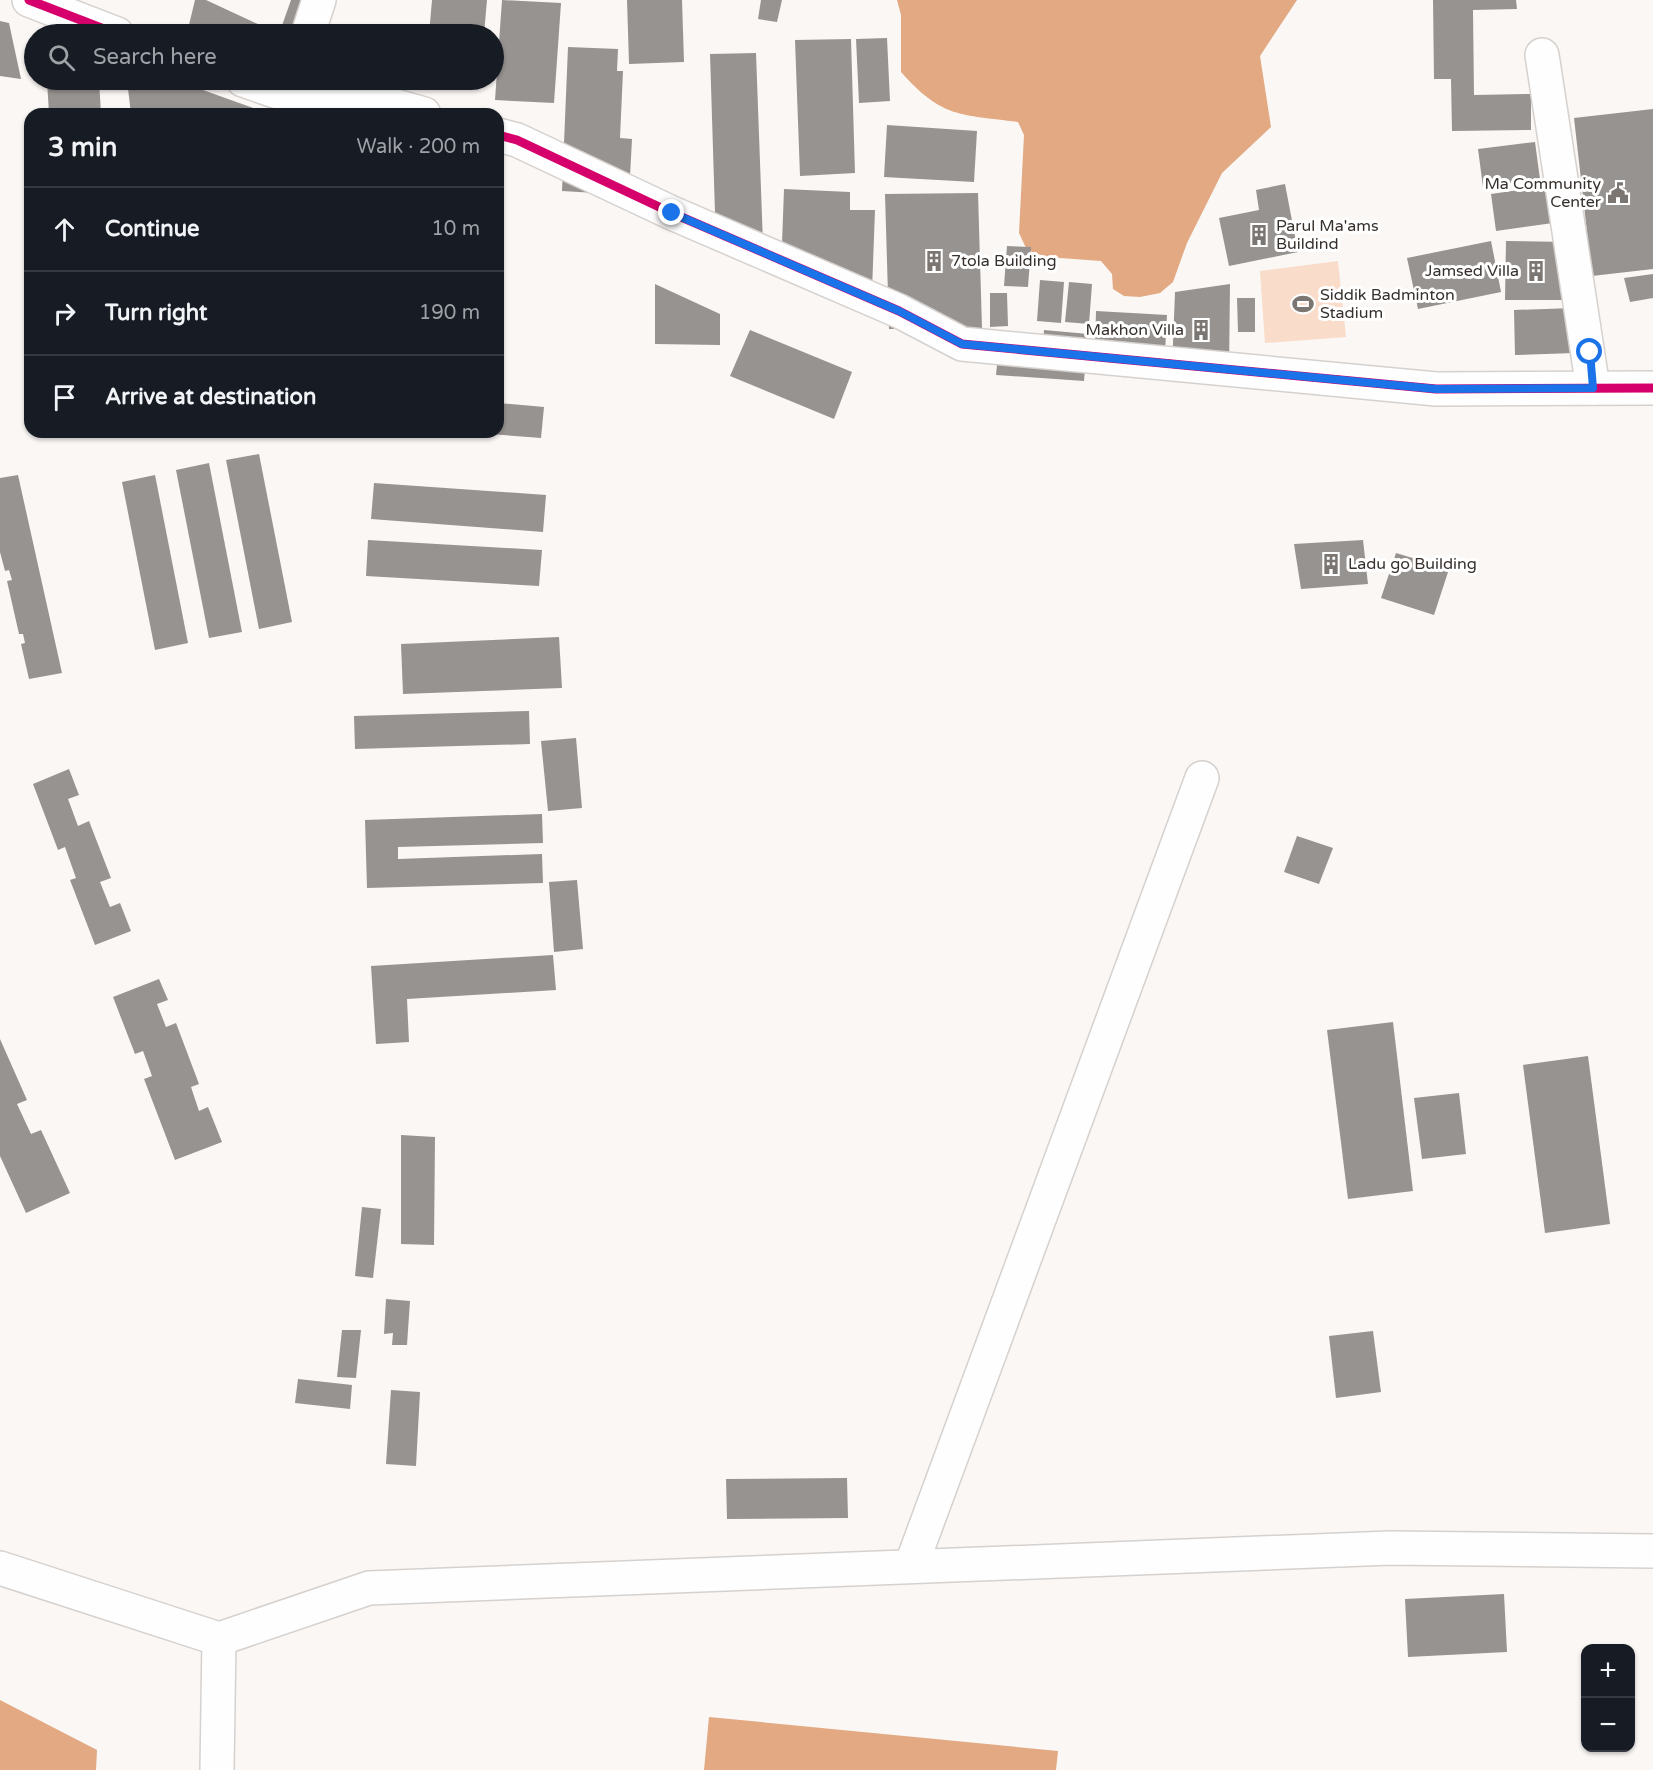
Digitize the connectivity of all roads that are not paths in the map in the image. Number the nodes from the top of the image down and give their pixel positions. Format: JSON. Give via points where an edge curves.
{"nodes":[{"id":1,"x":29,"y":0,"type":"edge"},
{"id":2,"x":319,"y":0,"type":"edge"},
{"id":3,"x":91,"y":24,"type":"edge"},
{"id":4,"x":311,"y":24,"type":"edge"},
{"id":5,"x":1542,"y":55,"type":"dead end"},
{"id":6,"x":305,"y":90,"type":"edge"},
{"id":7,"x":403,"y":108,"type":"edge"},
{"id":8,"x":504,"y":137,"type":"edge"},
{"id":9,"x":1593,"y":388,"type":"junction"},
{"id":10,"x":1653,"y":388,"type":"edge"},
{"id":11,"x":1202,"y":778,"type":"dead end"},
{"id":12,"x":1653,"y":1551,"type":"edge"},
{"id":13,"x":911,"y":1566,"type":"junction"},
{"id":14,"x":0,"y":1568,"type":"edge"},
{"id":15,"x":219,"y":1640,"type":"junction"},
{"id":16,"x":217,"y":1770,"type":"edge"}],
"edges":[{"from":1,"to":3,"type":"street"},
{"from":2,"to":4,"type":"street"},
{"from":5,"to":9,"type":"street"},
{"from":6,"to":7,"type":"street"},
{"from":8,"to":9,"type":"street","via":[[899,311],[962,344],[1436,389]]},
{"from":9,"to":10,"type":"street"},
{"from":11,"to":13,"type":"street"},
{"from":12,"to":13,"type":"street","via":[[1390,1548]]},
{"from":13,"to":15,"type":"street","via":[[369,1588]]},
{"from":14,"to":15,"type":"street"},
{"from":15,"to":16,"type":"street"}]}
